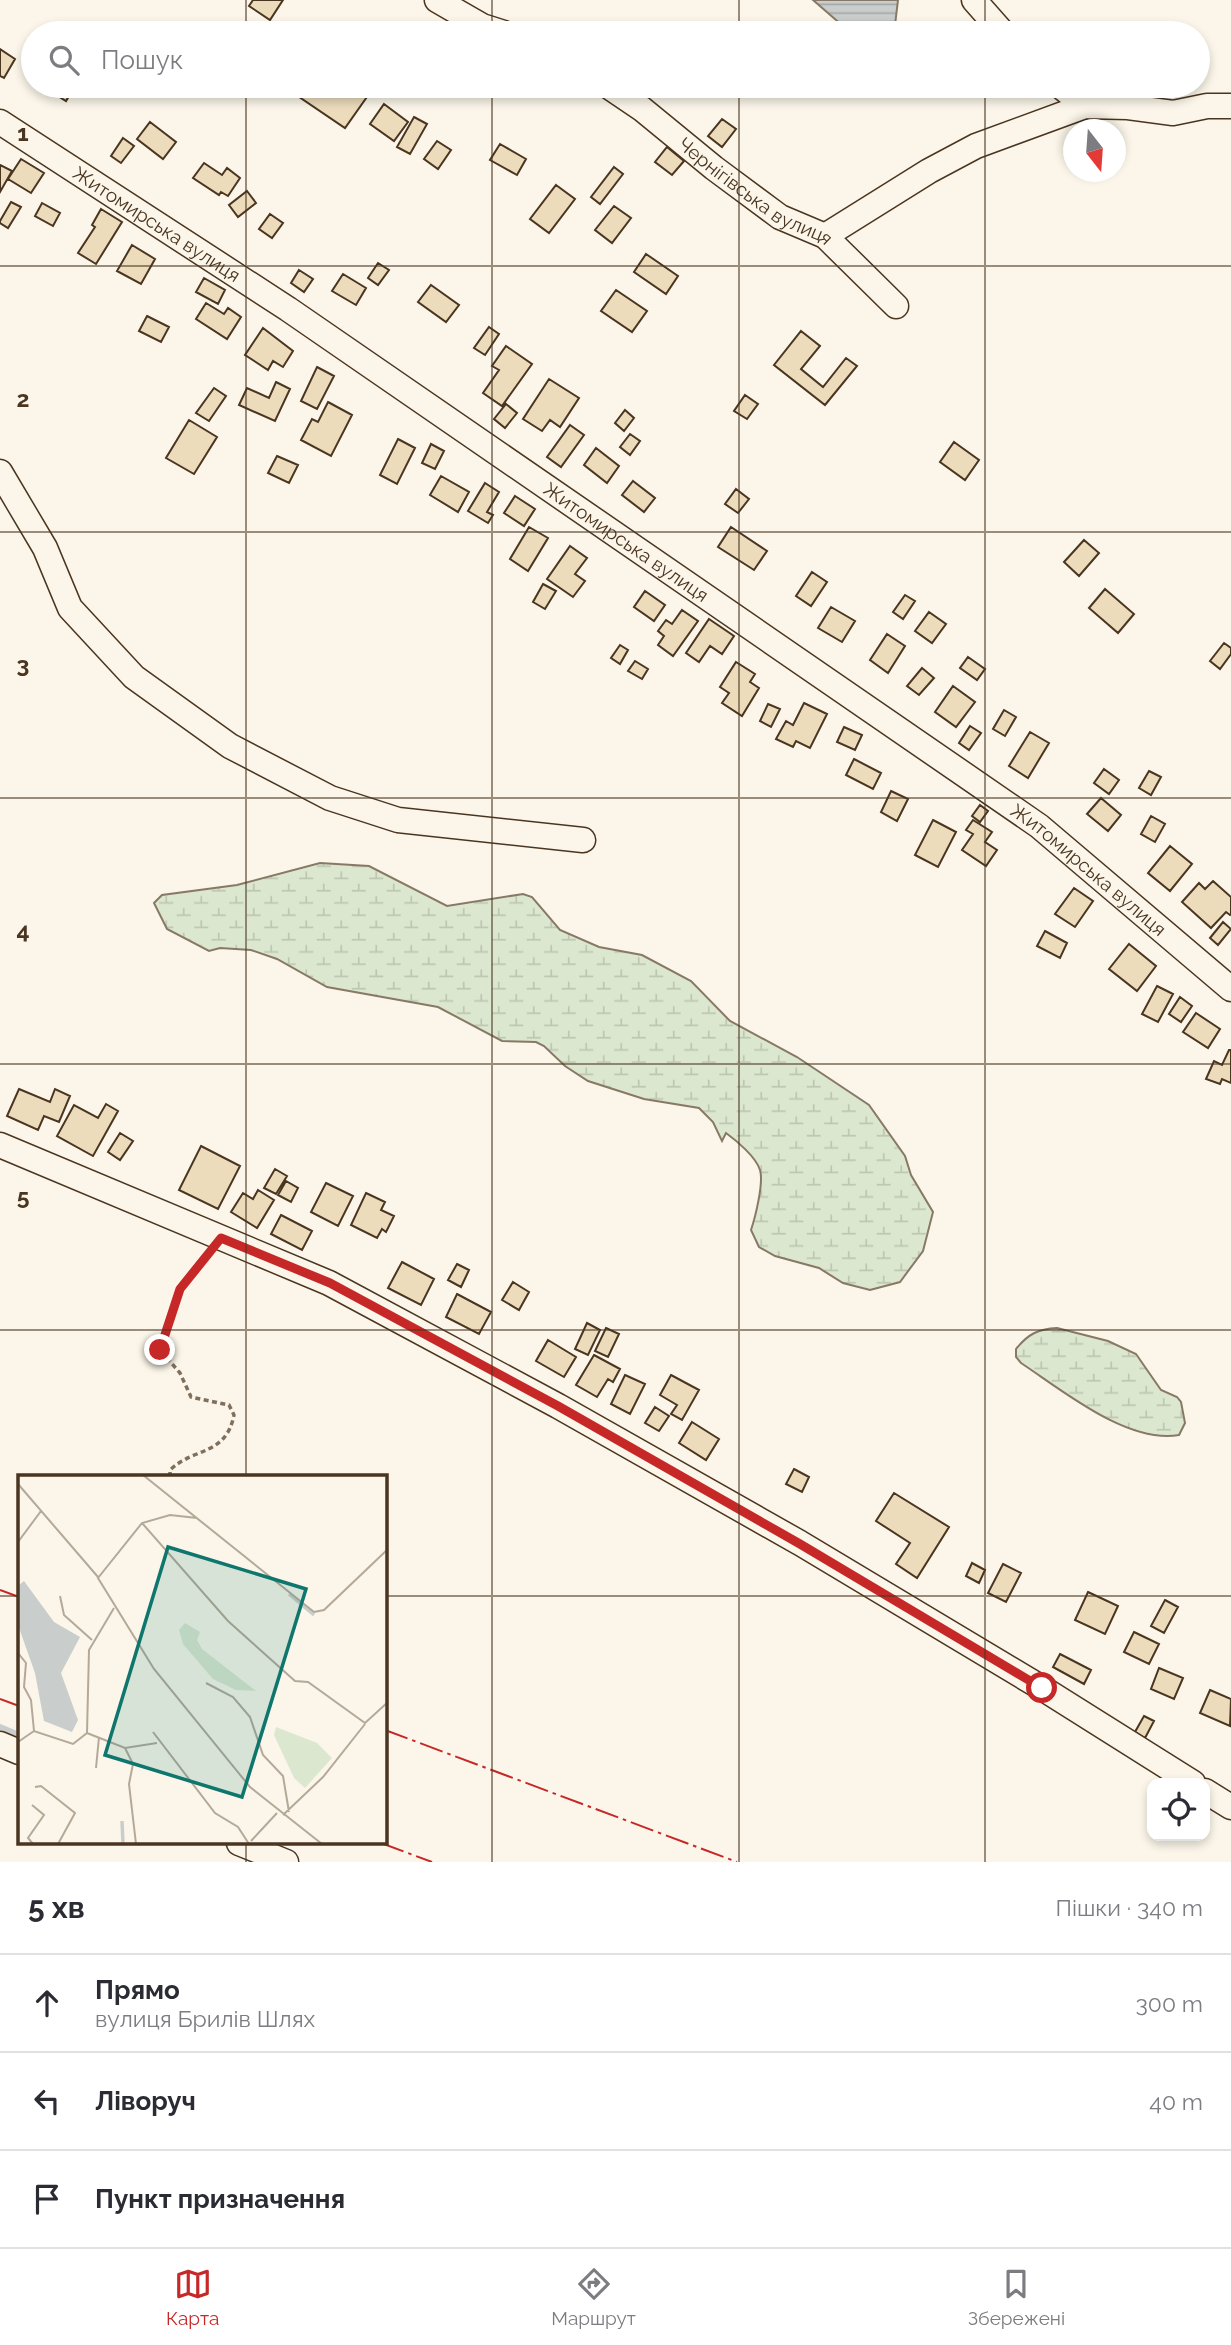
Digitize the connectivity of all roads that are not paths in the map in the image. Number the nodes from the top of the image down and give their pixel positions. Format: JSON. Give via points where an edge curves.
{"nodes":[{"id":1,"x":437,"y":0,"type":"edge"},
{"id":2,"x":974,"y":0,"type":"edge"},
{"id":3,"x":473,"y":21,"type":"edge"},
{"id":4,"x":992,"y":21,"type":"edge"},
{"id":5,"x":626,"y":98,"type":"edge"},
{"id":6,"x":1075,"y":98,"type":"edge"},
{"id":7,"x":1085,"y":106,"type":"junction"},
{"id":8,"x":1231,"y":106,"type":"edge"},
{"id":9,"x":0,"y":122,"type":"edge"},
{"id":10,"x":825,"y":236,"type":"junction"},
{"id":11,"x":895,"y":306,"type":"dead end"},
{"id":12,"x":0,"y":472,"type":"edge"},
{"id":13,"x":583,"y":840,"type":"dead end"},
{"id":14,"x":1231,"y":989,"type":"edge"},
{"id":15,"x":0,"y":1145,"type":"edge"},
{"id":16,"x":0,"y":1744,"type":"edge"},
{"id":17,"x":18,"y":1752,"type":"edge"},
{"id":18,"x":1185,"y":1778,"type":"edge"},
{"id":19,"x":1210,"y":1794,"type":"edge"},
{"id":20,"x":1231,"y":1807,"type":"edge"},
{"id":21,"x":241,"y":1844,"type":"edge"},
{"id":22,"x":286,"y":1862,"type":"edge"}],
"edges":[{"from":1,"to":3,"type":"street"},
{"from":2,"to":4,"type":"street"},
{"from":5,"to":10,"type":"street","name":"Чернігівська вулиця","via":[[780,216]]},
{"from":6,"to":7,"type":"street"},
{"from":7,"to":8,"type":"street","via":[[1172,113]]},
{"from":7,"to":10,"type":"street","via":[[976,146]]},
{"from":9,"to":14,"type":"street","name":"Житомирська вулиця","via":[[288,309],[1039,826]]},
{"from":10,"to":11,"type":"street","name":"Чернігівська вулиця"},
{"from":12,"to":13,"type":"street","via":[[45,548],[70,608],[134,677],[230,746],[330,799],[398,820]]},
{"from":15,"to":18,"type":"street","via":[[330,1283],[812,1550]]},
{"from":16,"to":17,"type":"street"},
{"from":19,"to":20,"type":"street"},
{"from":21,"to":22,"type":"street"}]}
